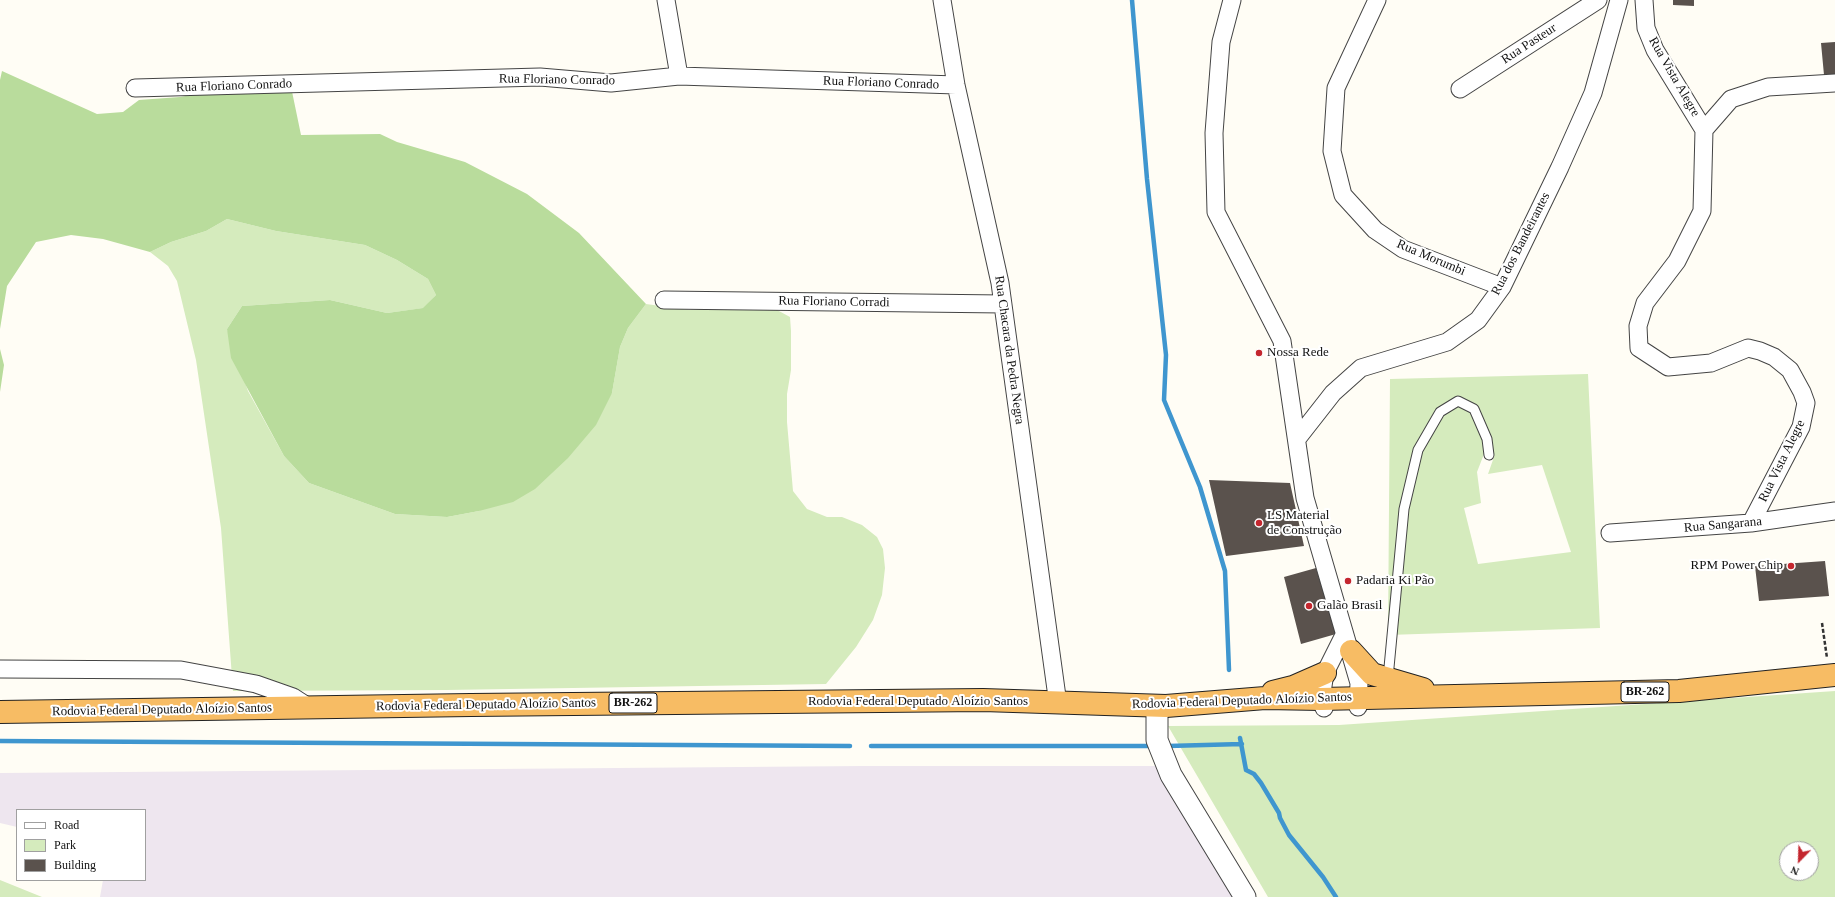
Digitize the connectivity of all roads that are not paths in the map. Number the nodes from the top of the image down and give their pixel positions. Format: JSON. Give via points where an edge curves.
{"nodes":[{"id":1,"x":666,"y":0,"type":"edge"},
{"id":2,"x":942,"y":0,"type":"edge"},
{"id":3,"x":1232,"y":0,"type":"edge"},
{"id":4,"x":1377,"y":0,"type":"edge"},
{"id":5,"x":1598,"y":0,"type":"edge"},
{"id":6,"x":1619,"y":0,"type":"edge"},
{"id":7,"x":1644,"y":0,"type":"edge"},
{"id":8,"x":679,"y":76,"type":"junction"},
{"id":9,"x":1835,"y":83,"type":"edge"},
{"id":10,"x":956,"y":85,"type":"junction"},
{"id":11,"x":135,"y":88,"type":"dead end"},
{"id":12,"x":1460,"y":89,"type":"dead end"},
{"id":13,"x":1704,"y":130,"type":"junction"},
{"id":14,"x":1502,"y":287,"type":"junction"},
{"id":15,"x":664,"y":300,"type":"dead end"},
{"id":16,"x":1003,"y":304,"type":"junction"},
{"id":17,"x":1297,"y":439,"type":"junction"},
{"id":18,"x":1488,"y":455,"type":"dead end"},
{"id":19,"x":1835,"y":511,"type":"edge"},
{"id":20,"x":1751,"y":523,"type":"junction"},
{"id":21,"x":1610,"y":533,"type":"dead end"},
{"id":22,"x":1348,"y":643,"type":"junction"},
{"id":23,"x":0,"y":669,"type":"edge"},
{"id":24,"x":1831,"y":670,"type":"edge"},
{"id":25,"x":1325,"y":672,"type":"junction"},
{"id":26,"x":1388,"y":680,"type":"junction"},
{"id":27,"x":1507,"y":694,"type":"junction"},
{"id":28,"x":1453,"y":696,"type":"junction"},
{"id":29,"x":1239,"y":700,"type":"junction"},
{"id":30,"x":1358,"y":702,"type":"junction"},
{"id":31,"x":1323,"y":703,"type":"junction"},
{"id":32,"x":1058,"y":704,"type":"junction"},
{"id":33,"x":1161,"y":706,"type":"junction"},
{"id":34,"x":310,"y":708,"type":"junction"},
{"id":35,"x":0,"y":712,"type":"edge"},
{"id":36,"x":1246,"y":897,"type":"edge"}],
"edges":[{"from":1,"to":8,"type":"street"},
{"from":2,"to":10,"type":"street","name":"Rua Chacara da Pedra Negra"},
{"from":3,"to":17,"type":"street","via":[[1221,42],[1214,133],[1216,212],[1282,341]]},
{"from":4,"to":14,"type":"street","name":"Rua Morumbi","via":[[1336,88],[1332,151],[1343,195],[1375,230],[1403,249]]},
{"from":5,"to":12,"type":"street","name":"Rua Pasteur"},
{"from":6,"to":14,"type":"street","name":"Rua dos Bandeirantes","via":[[1593,93]]},
{"from":7,"to":13,"type":"street","name":"Rua Vista Alegre","via":[[1646,28],[1655,50]]},
{"from":8,"to":10,"type":"street","name":"Rua Floriano Conrado"},
{"from":8,"to":11,"type":"street","name":"Rua Floriano Conrado","via":[[611,82],[540,77]]},
{"from":9,"to":13,"type":"street","name":"Rua Vista Alegre","via":[[1768,87],[1731,99]]},
{"from":10,"to":16,"type":"street","name":"Rua Chacara da Pedra Negra"},
{"from":13,"to":20,"type":"street","name":"Rua Vista Alegre","via":[[1702,211],[1676,261],[1645,303],[1638,326],[1639,348],[1668,367],[1711,363],[1748,348],[1774,357],[1790,370],[1806,403],[1805,415]]},
{"from":14,"to":17,"type":"street","name":"Rua dos Bandeirantes","via":[[1478,320],[1447,342],[1362,368],[1333,393]]},
{"from":15,"to":16,"type":"street","name":"Rua Floriano Corradi"},
{"from":16,"to":32,"type":"street","name":"Rua Chacara da Pedra Negra"},
{"from":17,"to":22,"type":"street","via":[[1305,498]]},
{"from":18,"to":26,"type":"lane","via":[[1487,439],[1474,409],[1458,401],[1440,412],[1418,450],[1404,509]]},
{"from":19,"to":20,"type":"street","name":"Rua Sangarana"},
{"from":20,"to":21,"type":"street","name":"Rua Sangarana"},
{"from":22,"to":25,"type":"street"},
{"from":22,"to":26,"type":"highway","via":[[1372,674]]},
{"from":22,"to":30,"type":"street","via":[[1359,683]]},
{"from":23,"to":34,"type":"street","via":[[181,670],[256,684],[293,697]]},
{"from":24,"to":27,"type":"highway","name":"Rodovia Federal Deputado Aloízio Santos","number":"BR-262","via":[[1679,691]]},
{"from":25,"to":29,"type":"highway","via":[[1293,687]]},
{"from":25,"to":31,"type":"street"},
{"from":26,"to":28,"type":"highway"},
{"from":27,"to":28,"type":"highway","name":"Rodovia Federal Deputado Aloízio Santos","number":"BR-262"},
{"from":27,"to":30,"type":"highway","via":[[1478,704],[1456,707]]},
{"from":28,"to":30,"type":"highway","name":"Rodovia Federal Deputado Aloízio Santos","number":"BR-262"},
{"from":29,"to":31,"type":"highway","name":"Rodovia Federal Deputado Aloízio Santos","number":"BR-262","via":[[1265,698]]},
{"from":29,"to":33,"type":"highway","name":"Rodovia Federal Deputado Aloízio Santos","number":"BR-262"},
{"from":30,"to":31,"type":"highway","name":"Rodovia Federal Deputado Aloízio Santos","number":"BR-262"},
{"from":31,"to":33,"type":"highway"},
{"from":32,"to":33,"type":"highway","name":"Rodovia Federal Deputado Aloízio Santos","number":"BR-262"},
{"from":32,"to":34,"type":"highway","name":"Rodovia Federal Deputado Aloízio Santos","number":"BR-262","via":[[983,700]]},
{"from":33,"to":36,"type":"street","via":[[1157,740],[1171,775]]},
{"from":34,"to":35,"type":"highway","name":"Rodovia Federal Deputado Aloízio Santos","number":"BR-262"}]}
